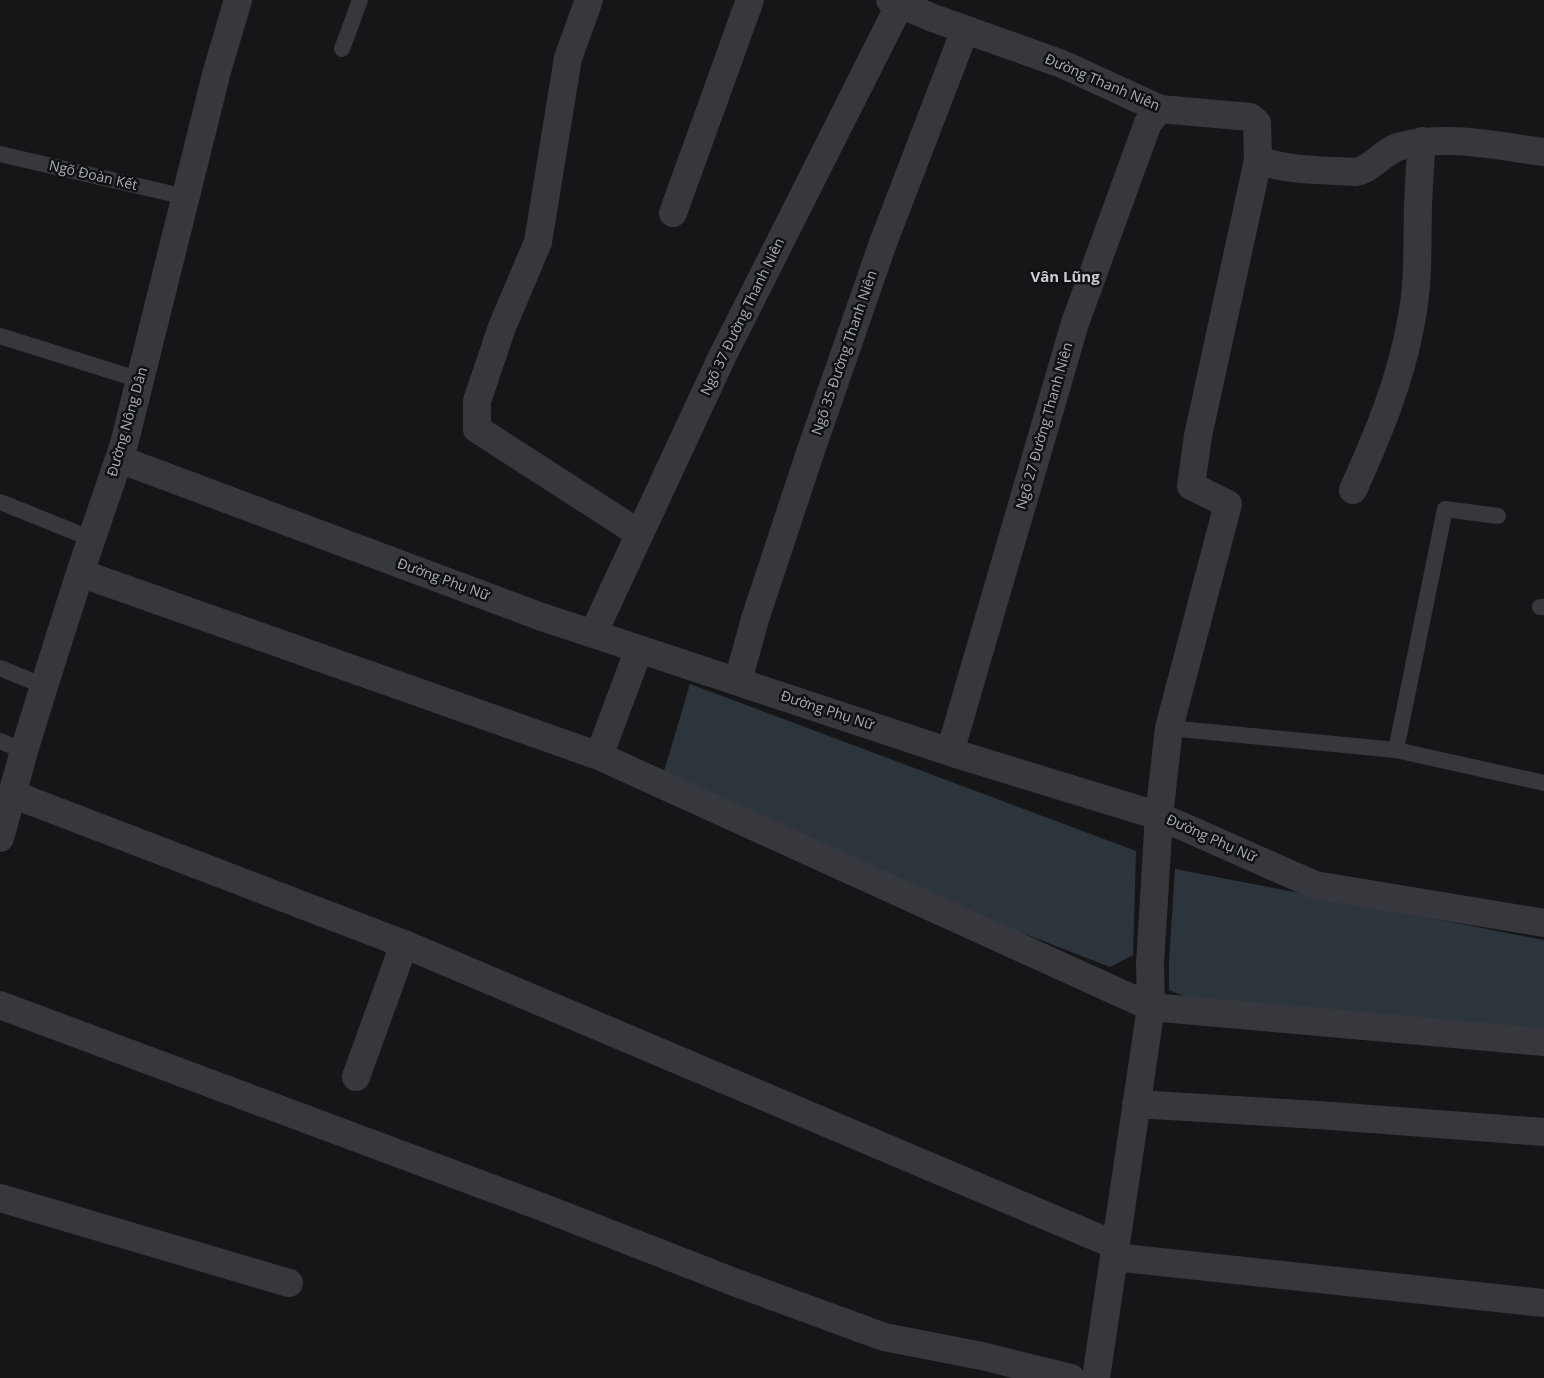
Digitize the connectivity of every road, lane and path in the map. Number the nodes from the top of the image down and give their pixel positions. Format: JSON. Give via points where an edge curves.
{"nodes":[{"id":1,"x":360,"y":0,"type":"edge"},
{"id":2,"x":589,"y":0,"type":"edge"},
{"id":3,"x":750,"y":0,"type":"edge"},
{"id":4,"x":235,"y":1,"type":"edge"},
{"id":5,"x":895,"y":2,"type":"edge"},
{"id":6,"x":965,"y":30,"type":"junction"},
{"id":7,"x":342,"y":49,"type":"dead end"},
{"id":8,"x":1160,"y":109,"type":"junction"},
{"id":9,"x":1422,"y":141,"type":"junction"},
{"id":10,"x":1544,"y":152,"type":"edge"},
{"id":11,"x":0,"y":154,"type":"edge"},
{"id":12,"x":1258,"y":160,"type":"junction"},
{"id":13,"x":186,"y":198,"type":"junction"},
{"id":14,"x":673,"y":213,"type":"dead end"},
{"id":15,"x":0,"y":336,"type":"edge"},
{"id":16,"x":140,"y":380,"type":"junction"},
{"id":17,"x":119,"y":459,"type":"junction"},
{"id":18,"x":1354,"y":490,"type":"dead end"},
{"id":19,"x":0,"y":502,"type":"edge"},
{"id":20,"x":1498,"y":516,"type":"dead end"},
{"id":21,"x":640,"y":534,"type":"junction"},
{"id":22,"x":92,"y":539,"type":"junction"},
{"id":23,"x":80,"y":573,"type":"junction"},
{"id":24,"x":593,"y":634,"type":"junction"},
{"id":25,"x":639,"y":649,"type":"junction"},
{"id":26,"x":0,"y":668,"type":"edge"},
{"id":27,"x":738,"y":681,"type":"junction"},
{"id":28,"x":44,"y":686,"type":"junction"},
{"id":29,"x":1169,"y":728,"type":"junction"},
{"id":30,"x":12,"y":746,"type":"edge"},
{"id":31,"x":1396,"y":750,"type":"junction"},
{"id":32,"x":950,"y":752,"type":"junction"},
{"id":33,"x":599,"y":756,"type":"junction"},
{"id":34,"x":1544,"y":783,"type":"edge"},
{"id":35,"x":12,"y":794,"type":"junction"},
{"id":36,"x":1159,"y":816,"type":"junction"},
{"id":37,"x":0,"y":838,"type":"edge"},
{"id":38,"x":1544,"y":923,"type":"edge"},
{"id":39,"x":404,"y":944,"type":"junction"},
{"id":40,"x":0,"y":1005,"type":"edge"},
{"id":41,"x":1151,"y":1007,"type":"junction"},
{"id":42,"x":1544,"y":1042,"type":"edge"},
{"id":43,"x":356,"y":1077,"type":"dead end"},
{"id":44,"x":1136,"y":1104,"type":"junction"},
{"id":45,"x":1544,"y":1132,"type":"edge"},
{"id":46,"x":0,"y":1198,"type":"edge"},
{"id":47,"x":1114,"y":1251,"type":"junction"},
{"id":48,"x":289,"y":1283,"type":"dead end"},
{"id":49,"x":1544,"y":1303,"type":"edge"},
{"id":50,"x":1071,"y":1378,"type":"edge"},
{"id":51,"x":1096,"y":1378,"type":"edge"}],
"edges":[{"from":1,"to":7,"type":"lane"},
{"from":2,"to":21,"type":"street","via":[[568,58],[538,242],[502,327],[477,401],[477,430]]},
{"from":3,"to":14,"type":"street"},
{"from":4,"to":13,"type":"street","name":"Đường Nông Dân"},
{"from":5,"to":6,"type":"street","name":"Đường Thanh Niên"},
{"from":5,"to":21,"type":"street","name":"Ngõ 37 Đường Thanh Niên","via":[[722,357]]},
{"from":6,"to":8,"type":"street","name":"Đường Thanh Niên","via":[[1062,64]]},
{"from":6,"to":27,"type":"street","name":"Ngõ 35 Đường Thanh Niên","via":[[876,262],[758,610]]},
{"from":8,"to":12,"type":"street","name":"Đường Thanh Niên","via":[[1250,117],[1257,123]]},
{"from":8,"to":32,"type":"street","name":"Ngõ 27 Đường Thanh Niên","via":[[1148,122],[1075,323]]},
{"from":9,"to":10,"type":"street","via":[[1447,140]]},
{"from":9,"to":12,"type":"street","via":[[1398,146],[1363,171],[1355,172],[1286,167]]},
{"from":9,"to":18,"type":"street","via":[[1418,275],[1412,321],[1384,420]]},
{"from":11,"to":13,"type":"lane","name":"Ngõ Đoàn Kết"},
{"from":12,"to":29,"type":"street","name":"Đường Thanh Niên","via":[[1198,436],[1191,486],[1228,504]]},
{"from":13,"to":16,"type":"street","name":"Đường Nông Dân"},
{"from":15,"to":16,"type":"lane"},
{"from":16,"to":17,"type":"street","name":"Đường Nông Dân"},
{"from":17,"to":22,"type":"street","name":"Đường Nông Dân"},
{"from":17,"to":24,"type":"street","name":"Đường Phụ Nữ"},
{"from":19,"to":22,"type":"lane"},
{"from":20,"to":31,"type":"lane","via":[[1445,509]]},
{"from":21,"to":24,"type":"street","name":"Ngõ 37 Đường Thanh Niên"},
{"from":22,"to":23,"type":"street","name":"Đường Nông Dân"},
{"from":23,"to":28,"type":"street","name":"Đường Nông Dân"},
{"from":23,"to":33,"type":"street"},
{"from":24,"to":25,"type":"street","name":"Đường Phụ Nữ"},
{"from":25,"to":27,"type":"street","name":"Đường Phụ Nữ"},
{"from":25,"to":33,"type":"street"},
{"from":26,"to":28,"type":"lane"},
{"from":27,"to":32,"type":"street","name":"Đường Phụ Nữ"},
{"from":28,"to":30,"type":"street","name":"Đường Nông Dân"},
{"from":29,"to":31,"type":"lane"},
{"from":29,"to":36,"type":"street"},
{"from":30,"to":35,"type":"street","name":"Đường Nông Dân"},
{"from":31,"to":34,"type":"lane"},
{"from":32,"to":36,"type":"street","name":"Đường Phụ Nữ"},
{"from":33,"to":41,"type":"street"},
{"from":35,"to":37,"type":"street","name":"Đường Nông Dân"},
{"from":35,"to":39,"type":"street"},
{"from":36,"to":38,"type":"street","name":"Đường Phụ Nữ","via":[[1315,885]]},
{"from":36,"to":41,"type":"street","via":[[1150,964]]},
{"from":39,"to":43,"type":"street"},
{"from":39,"to":47,"type":"street"},
{"from":40,"to":50,"type":"street","via":[[884,1337]]},
{"from":41,"to":42,"type":"street"},
{"from":41,"to":44,"type":"street"},
{"from":44,"to":45,"type":"street"},
{"from":44,"to":47,"type":"street"},
{"from":46,"to":48,"type":"street"},
{"from":47,"to":49,"type":"street"},
{"from":47,"to":51,"type":"street"}]}
